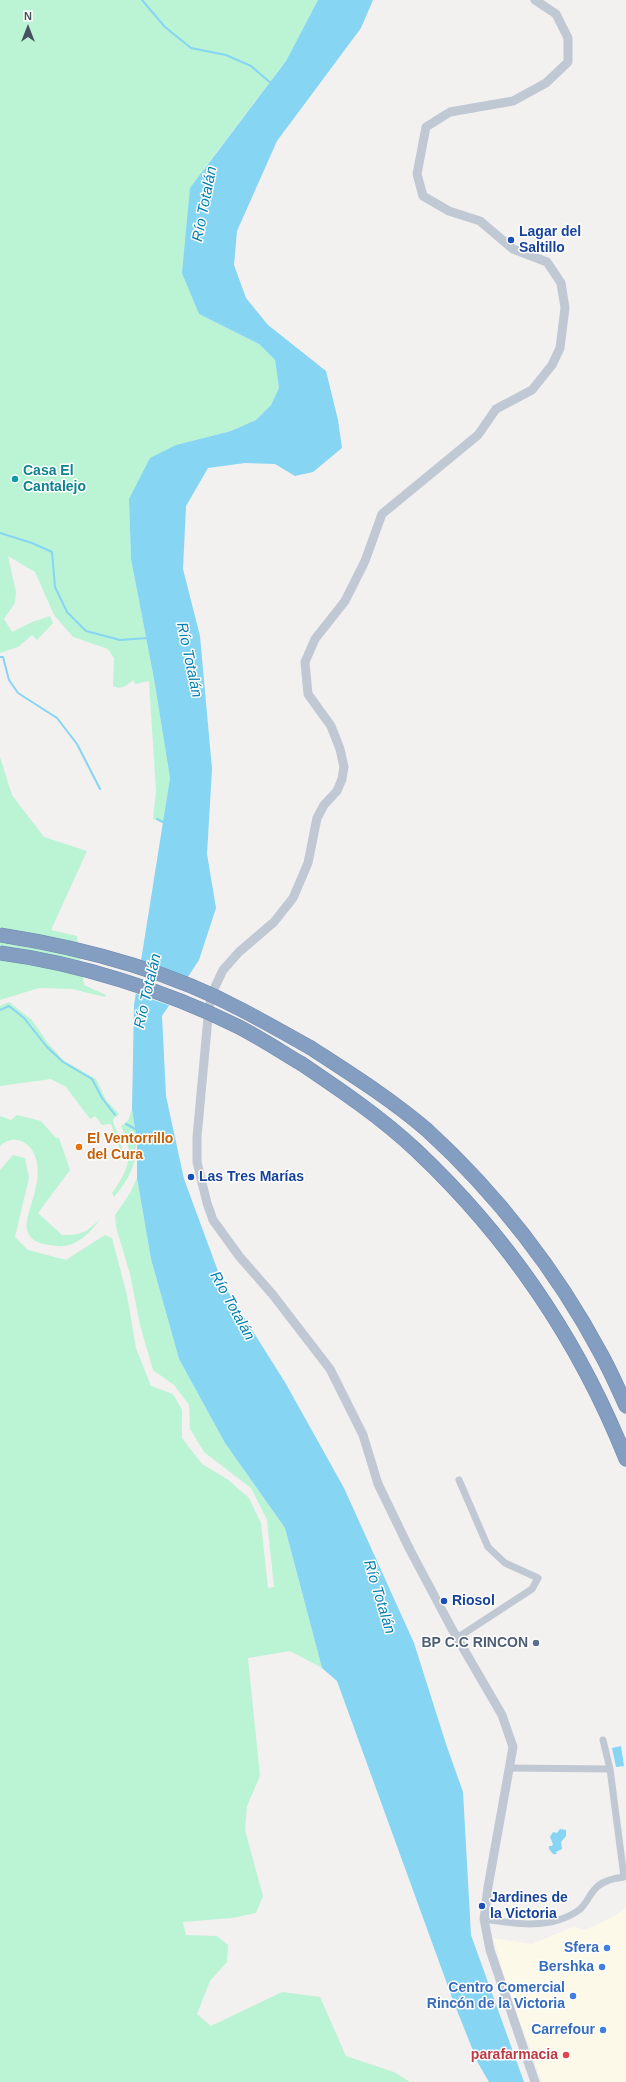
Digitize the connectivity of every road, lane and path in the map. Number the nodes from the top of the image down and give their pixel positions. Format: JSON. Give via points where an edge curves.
{"nodes":[{"id":1,"x":535,"y":0,"type":"edge"},
{"id":2,"x":0,"y":935,"type":"edge"},
{"id":3,"x":0,"y":953,"type":"edge"},
{"id":4,"x":626,"y":1406,"type":"edge"},
{"id":5,"x":626,"y":1459,"type":"edge"},
{"id":6,"x":459,"y":1480,"type":"dead end"},
{"id":7,"x":457,"y":1638,"type":"junction"},
{"id":8,"x":603,"y":1740,"type":"dead end"},
{"id":9,"x":509,"y":1768,"type":"junction"},
{"id":10,"x":610,"y":1770,"type":"junction"},
{"id":11,"x":625,"y":1877,"type":"edge"},
{"id":12,"x":484,"y":1919,"type":"junction"},
{"id":13,"x":535,"y":2082,"type":"edge"}],
"edges":[{"from":1,"to":7,"type":"street","via":[[556,14],[568,38],[568,62],[546,83],[513,101],[450,112],[426,127],[417,174],[423,196],[449,211],[480,221],[513,248],[547,262],[562,284],[565,308],[560,348],[552,365],[532,390],[496,409],[478,435],[382,514],[345,601],[315,639],[305,662],[308,694],[330,726],[340,749],[344,767],[342,779],[337,791],[324,805],[317,818],[308,863],[293,898],[274,922],[239,952],[223,970],[214,989],[209,1007],[197,1137],[197,1162],[213,1220],[330,1369],[363,1434],[378,1484]]},
{"from":2,"to":4,"type":"highway","bridge":true,"via":[[102,955],[178,981],[241,1009],[370,1085],[426,1130],[512,1220],[557,1282],[601,1353]]},
{"from":3,"to":5,"type":"highway","bridge":true,"via":[[94,972],[172,998],[236,1026],[302,1064],[361,1105],[416,1150],[458,1192],[496,1236],[545,1301],[581,1362]]},
{"from":6,"to":7,"type":"street","via":[[488,1547],[505,1563],[538,1578],[532,1589]]},
{"from":7,"to":9,"type":"street","via":[[502,1715],[513,1747]]},
{"from":8,"to":10,"type":"street"},
{"from":9,"to":10,"type":"street"},
{"from":9,"to":12,"type":"street"},
{"from":10,"to":11,"type":"street"},
{"from":11,"to":12,"type":"street","via":[[615,1878],[598,1886],[580,1909],[562,1920],[537,1924]]},
{"from":12,"to":13,"type":"street","via":[[490,1950]]}]}
